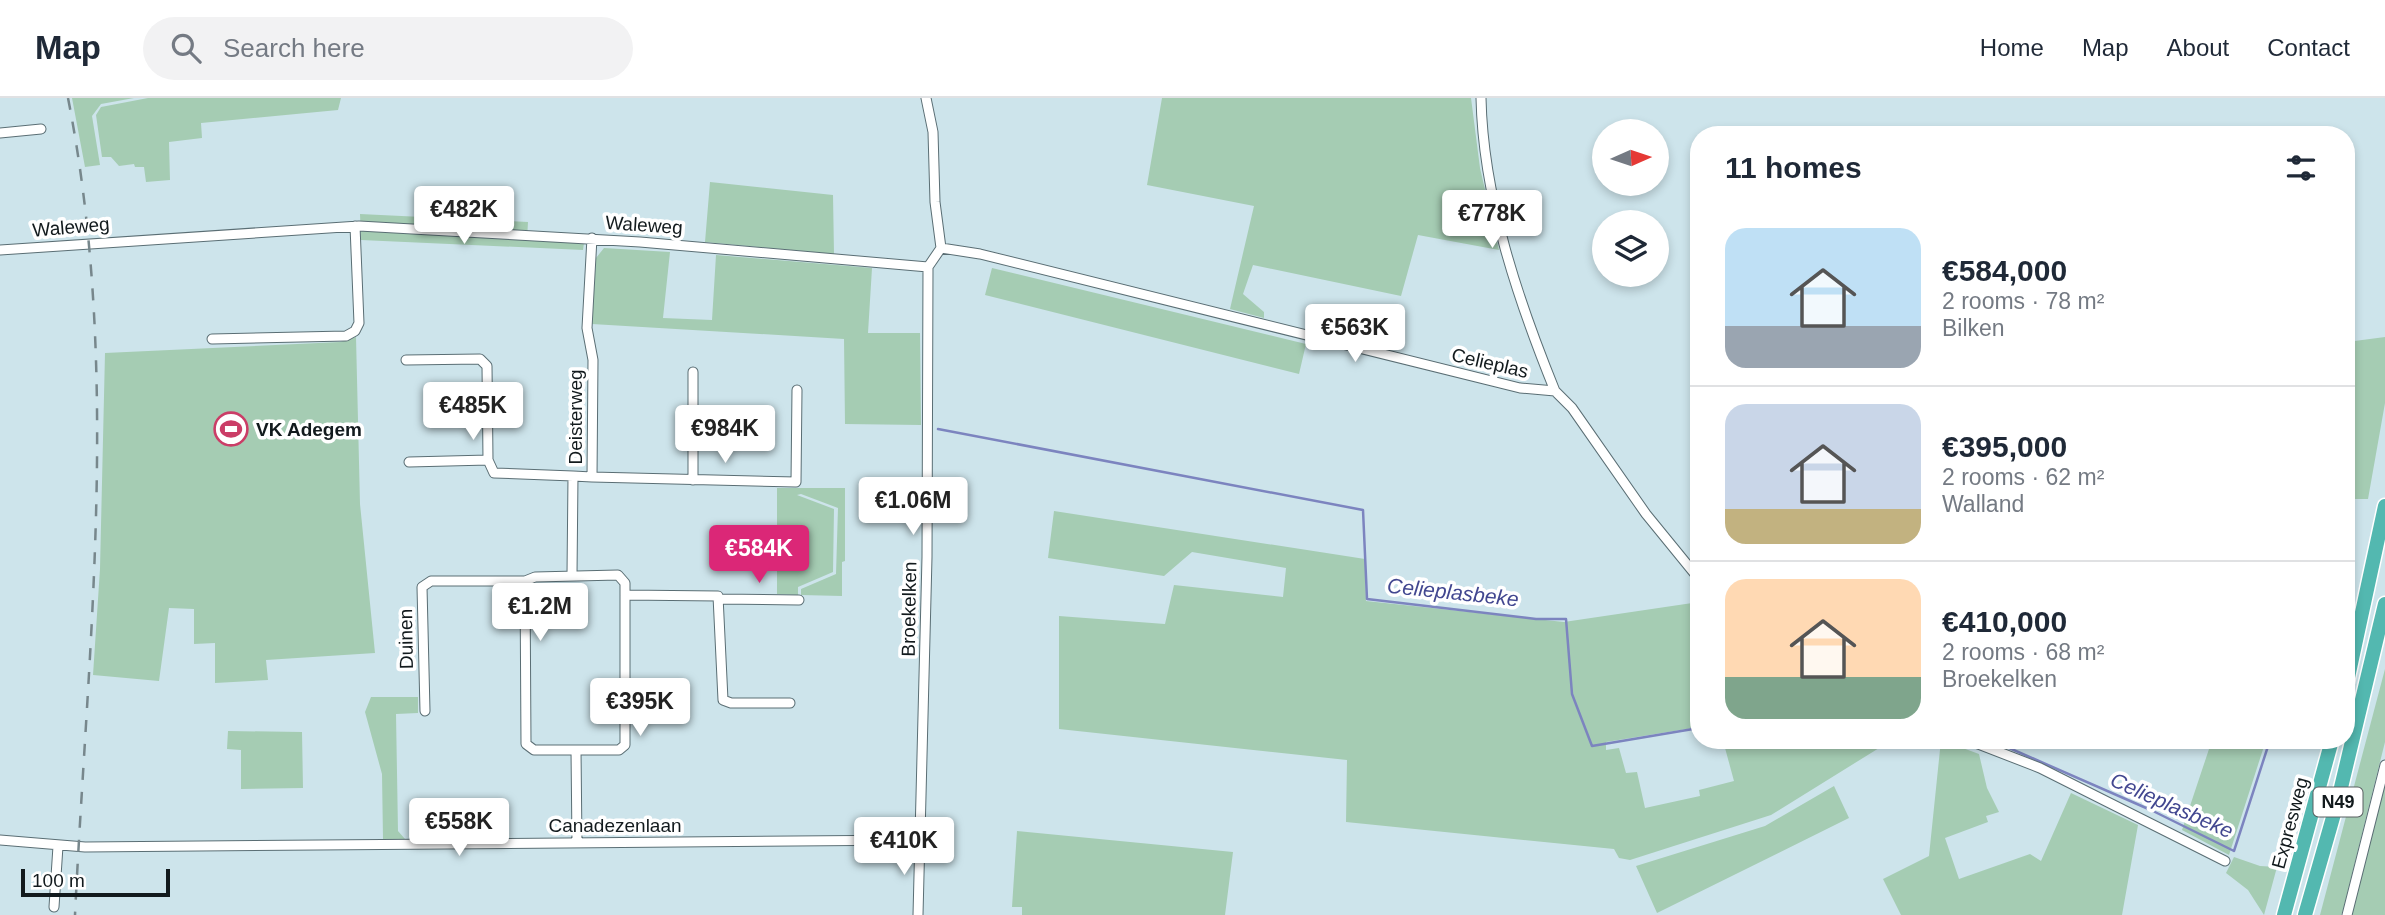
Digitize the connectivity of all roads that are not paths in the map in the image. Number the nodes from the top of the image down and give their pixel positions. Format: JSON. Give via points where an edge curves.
{"nodes":[{"id":1,"x":926,"y":98,"type":"edge"},
{"id":2,"x":1481,"y":98,"type":"edge"},
{"id":3,"x":41,"y":129,"type":"dead end"},
{"id":4,"x":0,"y":133,"type":"edge"},
{"id":5,"x":355,"y":226,"type":"junction"},
{"id":6,"x":592,"y":238,"type":"junction"},
{"id":7,"x":941,"y":248,"type":"junction"},
{"id":8,"x":0,"y":250,"type":"edge"},
{"id":9,"x":929,"y":267,"type":"junction"},
{"id":10,"x":212,"y":339,"type":"dead end"},
{"id":11,"x":406,"y":360,"type":"dead end"},
{"id":12,"x":693,"y":372,"type":"dead end"},
{"id":13,"x":797,"y":390,"type":"dead end"},
{"id":14,"x":1555,"y":391,"type":"junction"},
{"id":15,"x":488,"y":460,"type":"junction"},
{"id":16,"x":410,"y":461,"type":"dead end"},
{"id":17,"x":573,"y":476,"type":"junction"},
{"id":18,"x":592,"y":477,"type":"junction"},
{"id":19,"x":693,"y":480,"type":"junction"},
{"id":20,"x":2385,"y":506,"type":"edge"},
{"id":21,"x":1690,"y":568,"type":"edge"},
{"id":22,"x":572,"y":575,"type":"junction"},
{"id":23,"x":525,"y":581,"type":"junction"},
{"id":24,"x":625,"y":595,"type":"junction"},
{"id":25,"x":720,"y":599,"type":"junction"},
{"id":26,"x":799,"y":600,"type":"dead end"},
{"id":27,"x":2385,"y":604,"type":"edge"},
{"id":28,"x":2355,"y":645,"type":"edge"},
{"id":29,"x":790,"y":703,"type":"dead end"},
{"id":30,"x":425,"y":711,"type":"dead end"},
{"id":31,"x":2355,"y":732,"type":"edge"},
{"id":32,"x":1991,"y":749,"type":"edge"},
{"id":33,"x":2330,"y":749,"type":"edge"},
{"id":34,"x":2351,"y":749,"type":"edge"},
{"id":35,"x":576,"y":750,"type":"junction"},
{"id":36,"x":2385,"y":765,"type":"edge"},
{"id":37,"x":0,"y":840,"type":"edge"},
{"id":38,"x":920,"y":840,"type":"junction"},
{"id":39,"x":577,"y":842,"type":"junction"},
{"id":40,"x":58,"y":846,"type":"junction"},
{"id":41,"x":2225,"y":861,"type":"dead end"},
{"id":42,"x":54,"y":907,"type":"dead end"},
{"id":43,"x":918,"y":915,"type":"edge"},
{"id":44,"x":2284,"y":915,"type":"edge"},
{"id":45,"x":2305,"y":915,"type":"edge"},
{"id":46,"x":2347,"y":915,"type":"edge"}],
"edges":[{"from":1,"to":7,"type":"street","via":[[933,132]]},
{"from":2,"to":14,"type":"street","via":[[1482,133],[1500,225]]},
{"from":3,"to":4,"type":"street"},
{"from":5,"to":6,"type":"street","name":"Waleweg"},
{"from":5,"to":8,"type":"street","name":"Waleweg"},
{"from":5,"to":10,"type":"street","via":[[359,323],[355,331],[346,336]]},
{"from":6,"to":9,"type":"street","name":"Waleweg"},
{"from":6,"to":18,"type":"street","name":"Deisterweg","via":[[587,328],[593,360]]},
{"from":7,"to":9,"type":"street"},
{"from":7,"to":14,"type":"street","name":"Celieplas","via":[[1520,388]]},
{"from":9,"to":38,"type":"street","name":"Broekelken"},
{"from":11,"to":15,"type":"street","via":[[480,359],[487,366]]},
{"from":12,"to":19,"type":"street"},
{"from":13,"to":19,"type":"street","via":[[796,482]]},
{"from":14,"to":21,"type":"street"},
{"from":15,"to":16,"type":"street"},
{"from":15,"to":17,"type":"street","via":[[494,473]]},
{"from":17,"to":18,"type":"street","name":"Deisterweg"},
{"from":17,"to":22,"type":"street","name":"Deisterweg"},
{"from":18,"to":19,"type":"street"},
{"from":20,"to":28,"type":"highway"},
{"from":22,"to":23,"type":"street"},
{"from":22,"to":24,"type":"street","via":[[618,575],[625,583]]},
{"from":23,"to":30,"type":"street","name":"Duinen","via":[[431,581],[422,587]]},
{"from":23,"to":35,"type":"street","via":[[526,744],[534,750]]},
{"from":24,"to":25,"type":"street","via":[[714,595]]},
{"from":24,"to":35,"type":"street","via":[[625,745],[619,750]]},
{"from":25,"to":26,"type":"street"},
{"from":25,"to":29,"type":"street","via":[[723,700]]},
{"from":27,"to":31,"type":"highway","name":"Expresweg","number":"N49"},
{"from":32,"to":41,"type":"street","via":[[2040,768]]},
{"from":33,"to":44,"type":"highway","name":"Expresweg","number":"N49"},
{"from":34,"to":45,"type":"highway","name":"Expresweg","number":"N49"},
{"from":35,"to":39,"type":"street"},
{"from":36,"to":46,"type":"street"},
{"from":37,"to":40,"type":"street","name":"Canadezenlaan"},
{"from":38,"to":39,"type":"street","name":"Canadezenlaan"},
{"from":38,"to":43,"type":"street","name":"Broekelken"},
{"from":39,"to":40,"type":"street","name":"Canadezenlaan"},
{"from":40,"to":42,"type":"street"}]}
